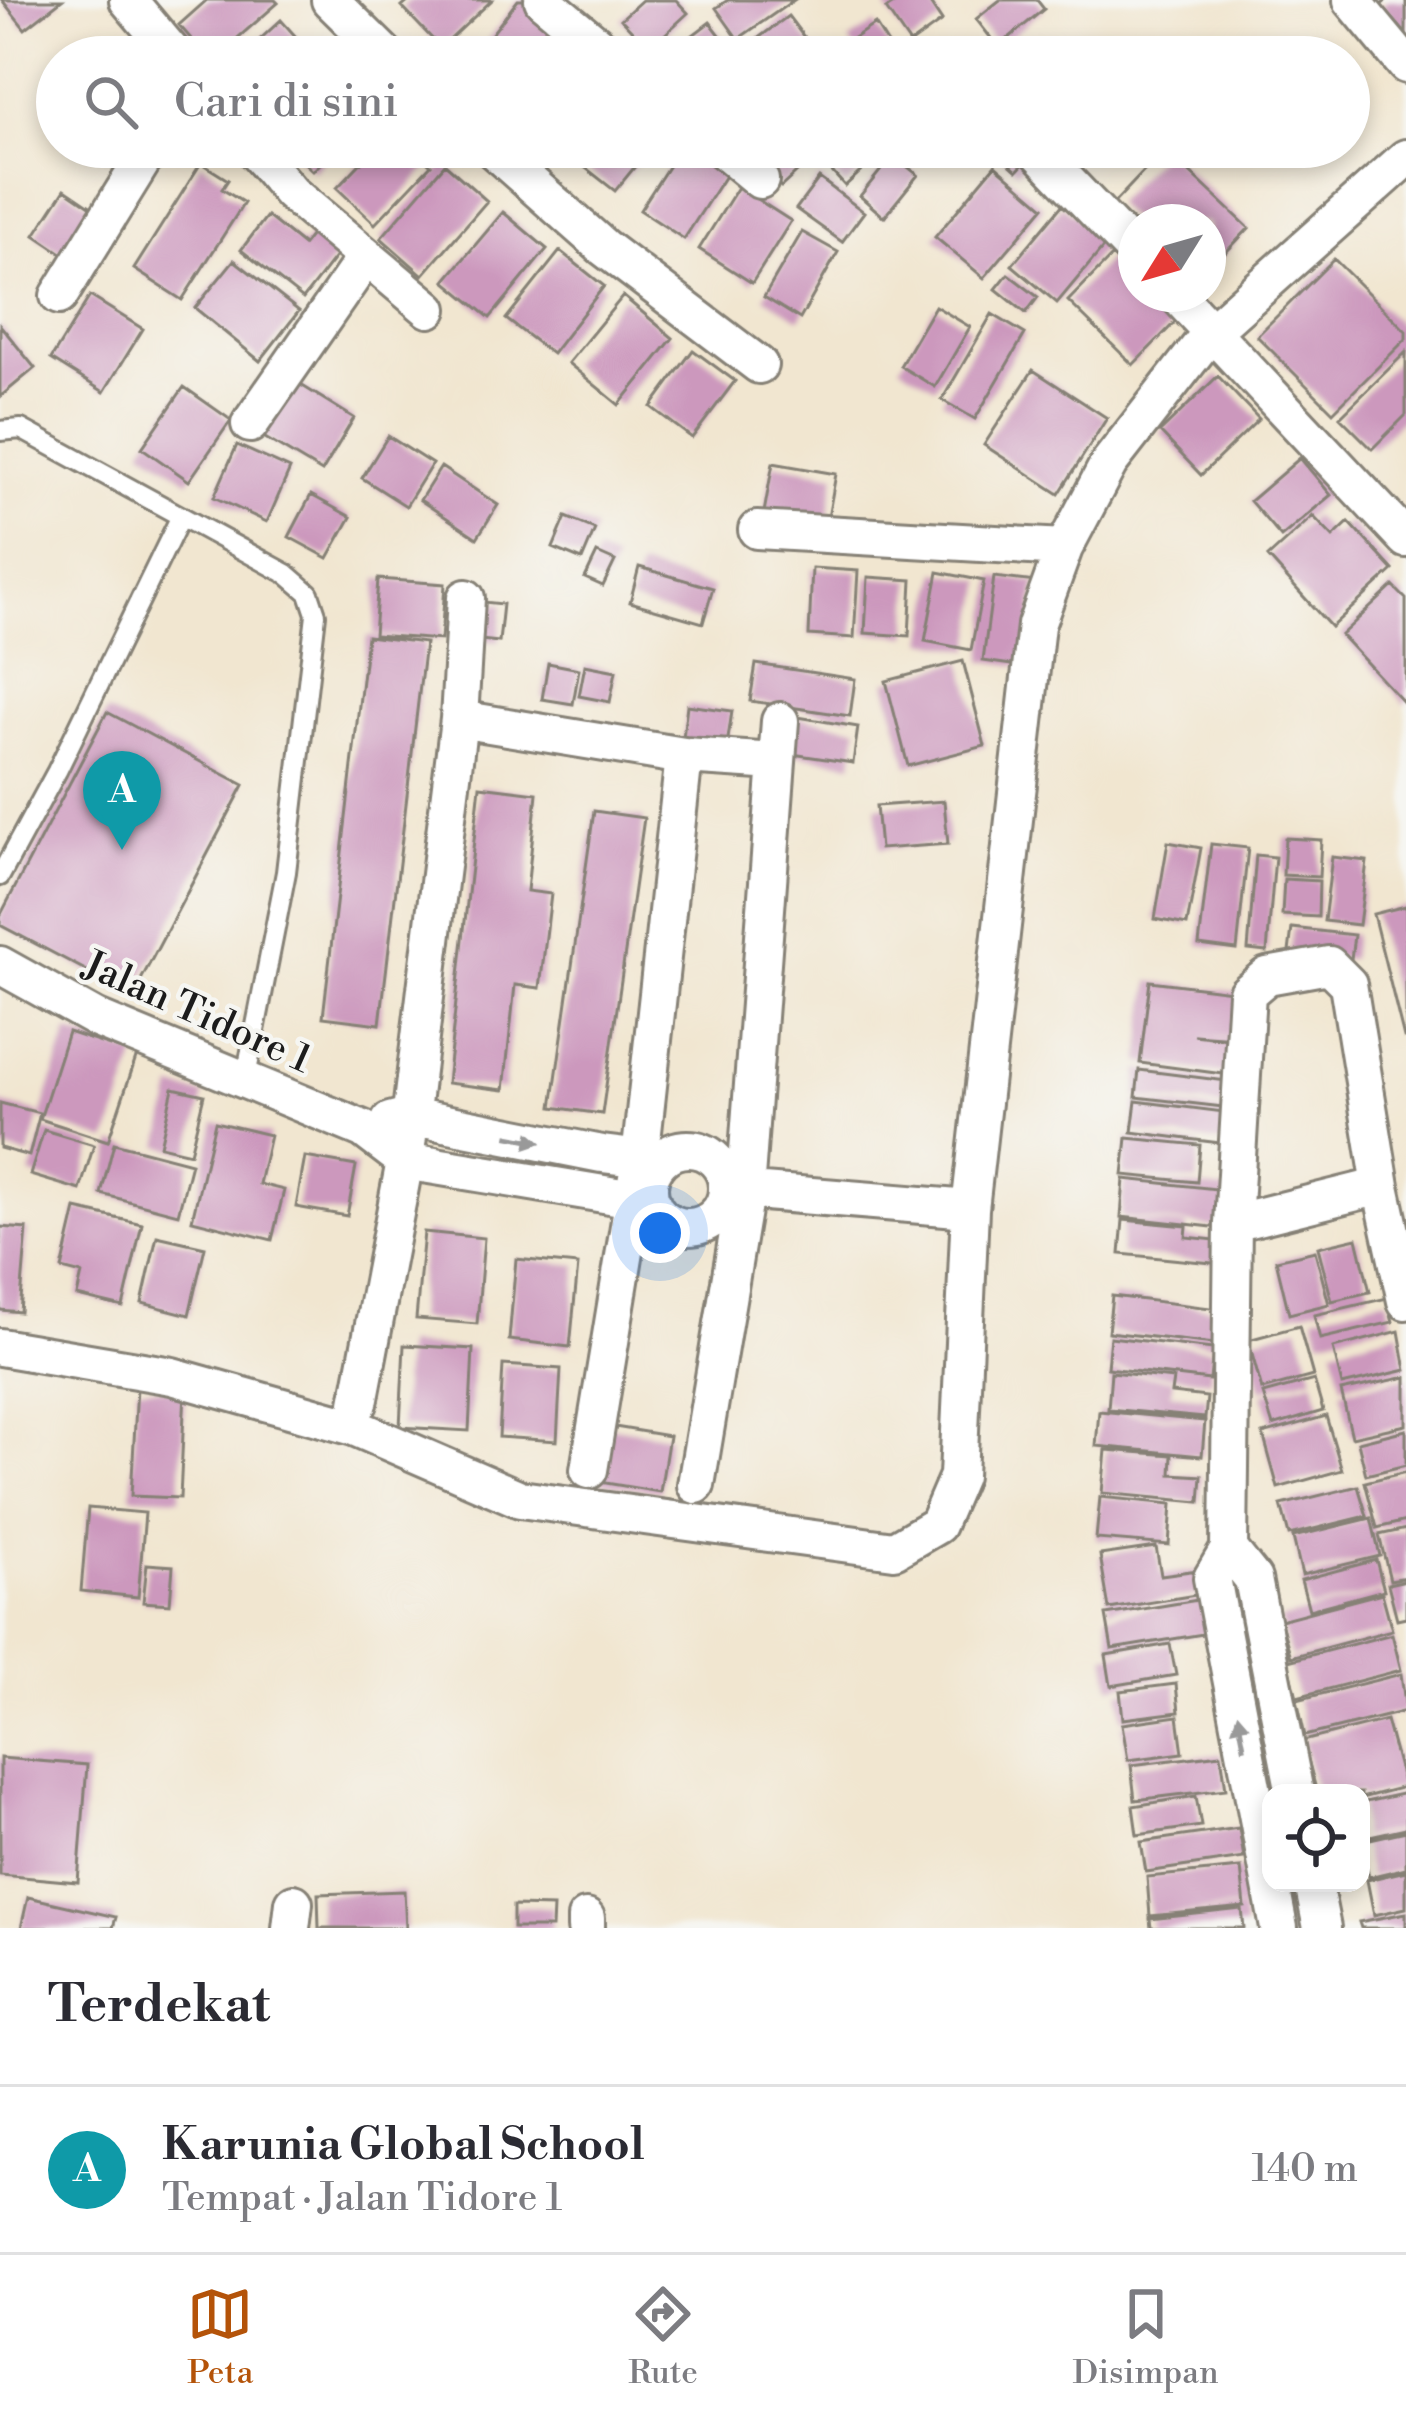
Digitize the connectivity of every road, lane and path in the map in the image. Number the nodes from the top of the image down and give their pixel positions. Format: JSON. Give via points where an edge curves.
{"nodes":[{"id":1,"x":128,"y":0,"type":"edge"},
{"id":2,"x":330,"y":0,"type":"edge"},
{"id":3,"x":543,"y":0,"type":"edge"},
{"id":4,"x":1352,"y":0,"type":"edge"},
{"id":5,"x":158,"y":36,"type":"edge"},
{"id":6,"x":367,"y":36,"type":"edge"},
{"id":7,"x":587,"y":36,"type":"edge"},
{"id":8,"x":1406,"y":65,"type":"edge"},
{"id":9,"x":1406,"y":158,"type":"edge"},
{"id":10,"x":138,"y":168,"type":"edge"},
{"id":11,"x":270,"y":168,"type":"edge"},
{"id":12,"x":514,"y":168,"type":"edge"},
{"id":13,"x":745,"y":168,"type":"edge"},
{"id":14,"x":1054,"y":168,"type":"edge"},
{"id":15,"x":760,"y":180,"type":"dead end"},
{"id":16,"x":1118,"y":234,"type":"edge"},
{"id":17,"x":366,"y":257,"type":"junction"},
{"id":18,"x":59,"y":296,"type":"dead end"},
{"id":19,"x":429,"y":309,"type":"dead end"},
{"id":20,"x":1194,"y":312,"type":"edge"},
{"id":21,"x":1212,"y":331,"type":"junction"},
{"id":22,"x":758,"y":365,"type":"dead end"},
{"id":23,"x":250,"y":424,"type":"dead end"},
{"id":24,"x":0,"y":431,"type":"edge"},
{"id":25,"x":182,"y":516,"type":"junction"},
{"id":26,"x":757,"y":530,"type":"dead end"},
{"id":27,"x":1406,"y":539,"type":"edge"},
{"id":28,"x":1064,"y":548,"type":"junction"},
{"id":29,"x":466,"y":598,"type":"dead end"},
{"id":30,"x":459,"y":718,"type":"junction"},
{"id":31,"x":780,"y":721,"type":"dead end"},
{"id":32,"x":684,"y":756,"type":"junction"},
{"id":33,"x":776,"y":762,"type":"junction"},
{"id":34,"x":0,"y":876,"type":"edge"},
{"id":35,"x":0,"y":965,"type":"edge"},
{"id":36,"x":245,"y":1082,"type":"junction"},
{"id":37,"x":410,"y":1116,"type":"junction"},
{"id":38,"x":363,"y":1129,"type":"junction"},
{"id":39,"x":650,"y":1160,"type":"junction"},
{"id":40,"x":406,"y":1162,"type":"junction"},
{"id":41,"x":1381,"y":1186,"type":"junction"},
{"id":42,"x":736,"y":1191,"type":"junction"},
{"id":43,"x":642,"y":1200,"type":"junction"},
{"id":44,"x":970,"y":1210,"type":"junction"},
{"id":45,"x":1233,"y":1223,"type":"junction"},
{"id":46,"x":1406,"y":1301,"type":"edge"},
{"id":47,"x":0,"y":1347,"type":"edge"},
{"id":48,"x":359,"y":1402,"type":"dead end"},
{"id":49,"x":589,"y":1470,"type":"dead end"},
{"id":50,"x":697,"y":1485,"type":"dead end"},
{"id":51,"x":1228,"y":1549,"type":"junction"},
{"id":52,"x":1293,"y":1784,"type":"edge"},
{"id":53,"x":1315,"y":1892,"type":"edge"},
{"id":54,"x":1279,"y":1928,"type":"edge"},
{"id":55,"x":1322,"y":1928,"type":"edge"}],
"edges":[{"from":1,"to":5,"type":"street"},
{"from":2,"to":6,"type":"street"},
{"from":3,"to":7,"type":"street"},
{"from":4,"to":8,"type":"street"},
{"from":9,"to":21,"type":"street"},
{"from":10,"to":18,"type":"street"},
{"from":11,"to":17,"type":"street"},
{"from":12,"to":22,"type":"street"},
{"from":13,"to":15,"type":"street"},
{"from":14,"to":16,"type":"street"},
{"from":17,"to":19,"type":"street"},
{"from":17,"to":23,"type":"street"},
{"from":20,"to":21,"type":"street"},
{"from":21,"to":27,"type":"street"},
{"from":21,"to":28,"type":"street","via":[[1109,463]]},
{"from":24,"to":25,"type":"lane","via":[[21,429]]},
{"from":25,"to":34,"type":"lane"},
{"from":25,"to":36,"type":"lane","via":[[287,574],[309,593],[316,614],[286,872]]},
{"from":26,"to":28,"type":"street"},
{"from":28,"to":44,"type":"street","via":[[1036,625]]},
{"from":29,"to":30,"type":"street"},
{"from":30,"to":32,"type":"street"},
{"from":30,"to":37,"type":"street"},
{"from":31,"to":33,"type":"street"},
{"from":32,"to":33,"type":"street"},
{"from":32,"to":39,"type":"street"},
{"from":33,"to":42,"type":"street"},
{"from":35,"to":36,"type":"street","name":"Jalan Tidore 1","via":[[97,1019]]},
{"from":36,"to":38,"type":"street","name":"Jalan Tidore 1"},
{"from":37,"to":38,"type":"street"},
{"from":37,"to":39,"type":"street","one_way":true},
{"from":37,"to":40,"type":"street"},
{"from":38,"to":40,"type":"street","name":"Jalan Tidore 1"},
{"from":39,"to":42,"type":"street","via":[[703,1151]]},
{"from":39,"to":43,"type":"street"},
{"from":40,"to":43,"type":"street"},
{"from":40,"to":48,"type":"street"},
{"from":41,"to":45,"type":"street"},
{"from":41,"to":45,"type":"street","via":[[1348,984],[1329,965],[1267,976],[1247,993]]},
{"from":41,"to":46,"type":"street"},
{"from":42,"to":43,"type":"street","via":[[702,1224],[672,1223]]},
{"from":42,"to":44,"type":"street"},
{"from":42,"to":50,"type":"street"},
{"from":43,"to":49,"type":"street"},
{"from":44,"to":47,"type":"street","via":[[958,1476],[937,1526],[894,1550],[520,1499],[354,1427],[172,1376]]},
{"from":45,"to":51,"type":"street"},
{"from":51,"to":52,"type":"street","via":[[1253,1579]]},
{"from":54,"to":51,"type":"street","one_way":true,"via":[[1212,1578]]},
{"from":53,"to":55,"type":"street"}]}
